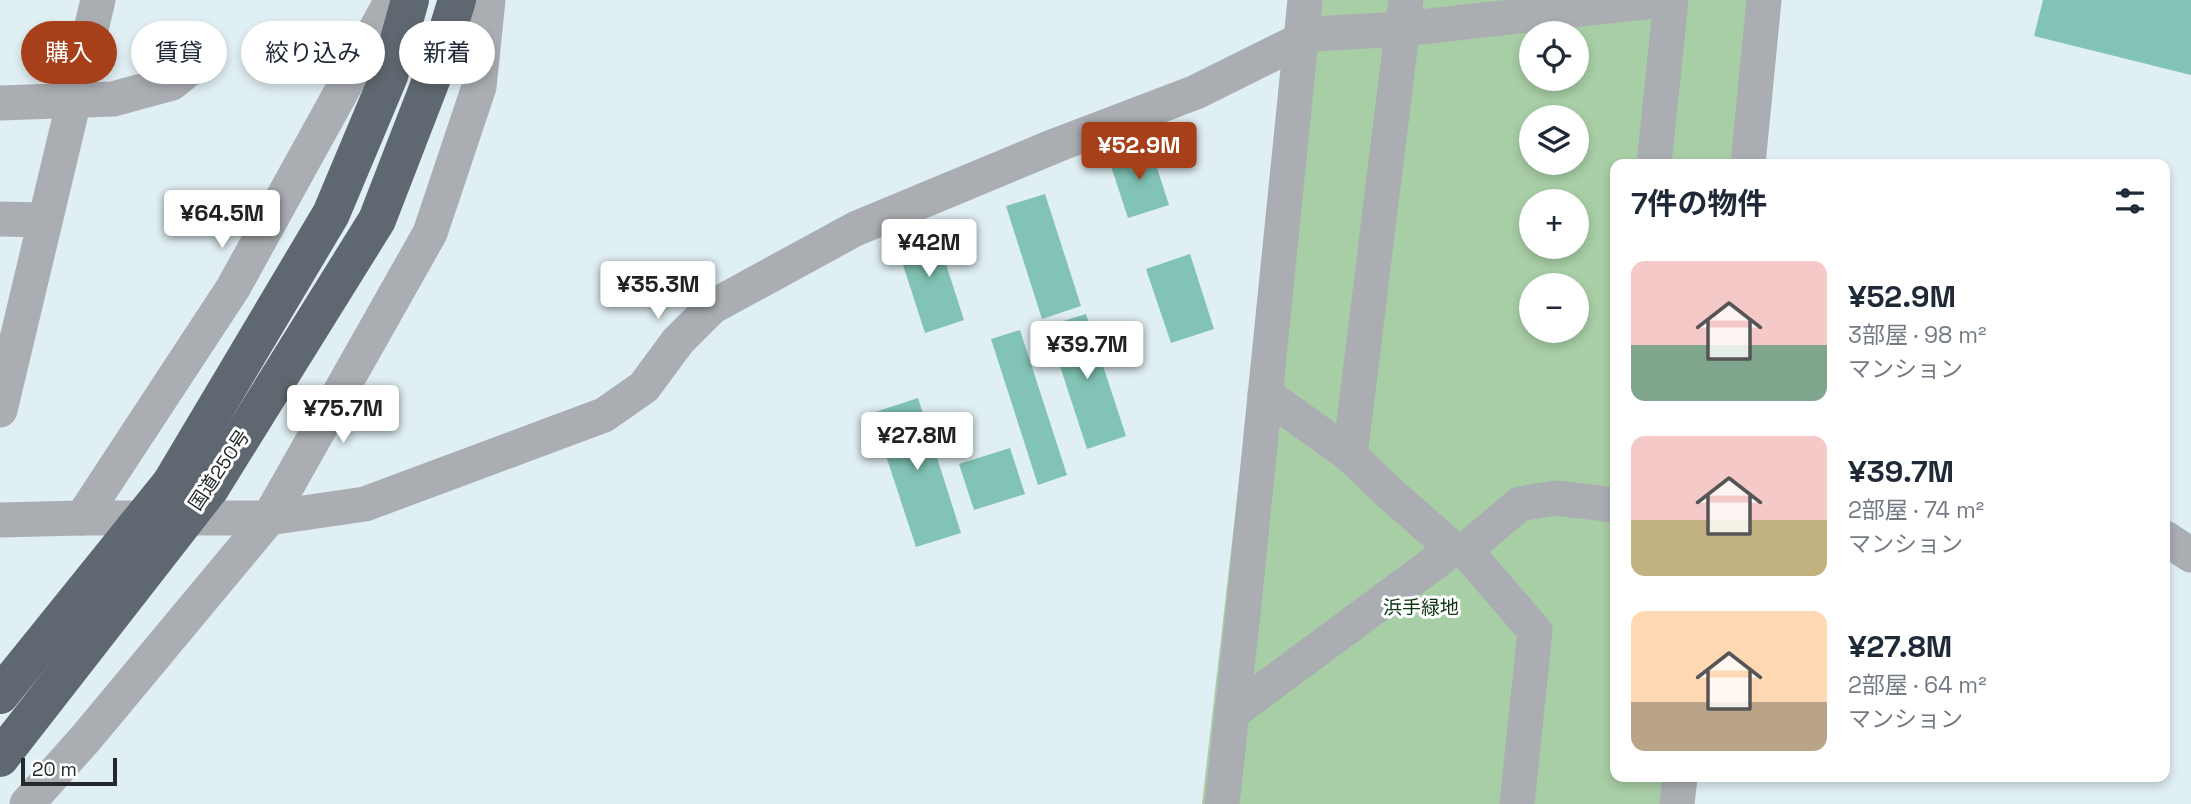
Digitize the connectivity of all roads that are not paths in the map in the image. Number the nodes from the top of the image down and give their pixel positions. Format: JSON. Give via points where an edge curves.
{"nodes":[{"id":1,"x":99,"y":0,"type":"edge"},
{"id":2,"x":392,"y":0,"type":"edge"},
{"id":3,"x":410,"y":0,"type":"edge"},
{"id":4,"x":457,"y":0,"type":"edge"},
{"id":5,"x":488,"y":0,"type":"edge"},
{"id":6,"x":1306,"y":0,"type":"edge"},
{"id":7,"x":1662,"y":0,"type":"edge"},
{"id":8,"x":1671,"y":0,"type":"edge"},
{"id":9,"x":1764,"y":0,"type":"edge"},
{"id":10,"x":1404,"y":15,"type":"edge"},
{"id":11,"x":1301,"y":39,"type":"junction"},
{"id":12,"x":169,"y":84,"type":"edge"},
{"id":13,"x":74,"y":100,"type":"junction"},
{"id":14,"x":0,"y":103,"type":"edge"},
{"id":15,"x":1655,"y":159,"type":"edge"},
{"id":16,"x":1748,"y":159,"type":"edge"},
{"id":17,"x":0,"y":219,"type":"edge"},
{"id":18,"x":44,"y":220,"type":"junction"},
{"id":19,"x":1265,"y":394,"type":"junction"},
{"id":20,"x":0,"y":410,"type":"edge"},
{"id":21,"x":1350,"y":455,"type":"junction"},
{"id":22,"x":1610,"y":504,"type":"edge"},
{"id":23,"x":82,"y":518,"type":"junction"},
{"id":24,"x":269,"y":518,"type":"junction"},
{"id":25,"x":0,"y":520,"type":"edge"},
{"id":26,"x":2170,"y":541,"type":"edge"},
{"id":27,"x":1459,"y":550,"type":"junction"},
{"id":28,"x":2191,"y":555,"type":"edge"},
{"id":29,"x":0,"y":695,"type":"edge"},
{"id":30,"x":1232,"y":713,"type":"junction"},
{"id":31,"x":0,"y":758,"type":"edge"},
{"id":32,"x":1679,"y":782,"type":"edge"},
{"id":33,"x":27,"y":804,"type":"edge"},
{"id":34,"x":1222,"y":804,"type":"edge"},
{"id":35,"x":1517,"y":804,"type":"edge"},
{"id":36,"x":1677,"y":804,"type":"edge"}],
"edges":[{"from":1,"to":13,"type":"street"},
{"from":2,"to":23,"type":"street","via":[[233,288]]},
{"from":3,"to":29,"type":"highway","name":"国道250号","bridge":true,"via":[[389,76],[331,214],[171,483]]},
{"from":4,"to":31,"type":"highway","name":"国道250号","bridge":true,"via":[[377,220],[211,487]]},
{"from":5,"to":24,"type":"street","via":[[479,87],[430,233]]},
{"from":6,"to":11,"type":"street"},
{"from":7,"to":10,"type":"street"},
{"from":8,"to":15,"type":"street"},
{"from":9,"to":16,"type":"street"},
{"from":10,"to":11,"type":"street"},
{"from":10,"to":21,"type":"street"},
{"from":11,"to":19,"type":"street"},
{"from":11,"to":24,"type":"street","via":[[1196,92],[855,229],[712,307],[678,341],[644,387],[604,415],[365,503]]},
{"from":12,"to":13,"type":"street","via":[[113,99]]},
{"from":13,"to":14,"type":"street"},
{"from":13,"to":18,"type":"street"},
{"from":17,"to":18,"type":"street"},
{"from":18,"to":20,"type":"street"},
{"from":19,"to":21,"type":"street"},
{"from":19,"to":30,"type":"street"},
{"from":21,"to":27,"type":"street"},
{"from":22,"to":27,"type":"street","via":[[1555,498],[1520,504]]},
{"from":23,"to":24,"type":"street"},
{"from":23,"to":25,"type":"street"},
{"from":24,"to":33,"type":"street"},
{"from":26,"to":28,"type":"street"},
{"from":27,"to":30,"type":"street"},
{"from":27,"to":35,"type":"street","via":[[1535,631]]},
{"from":30,"to":34,"type":"street"},
{"from":32,"to":36,"type":"street"}]}
